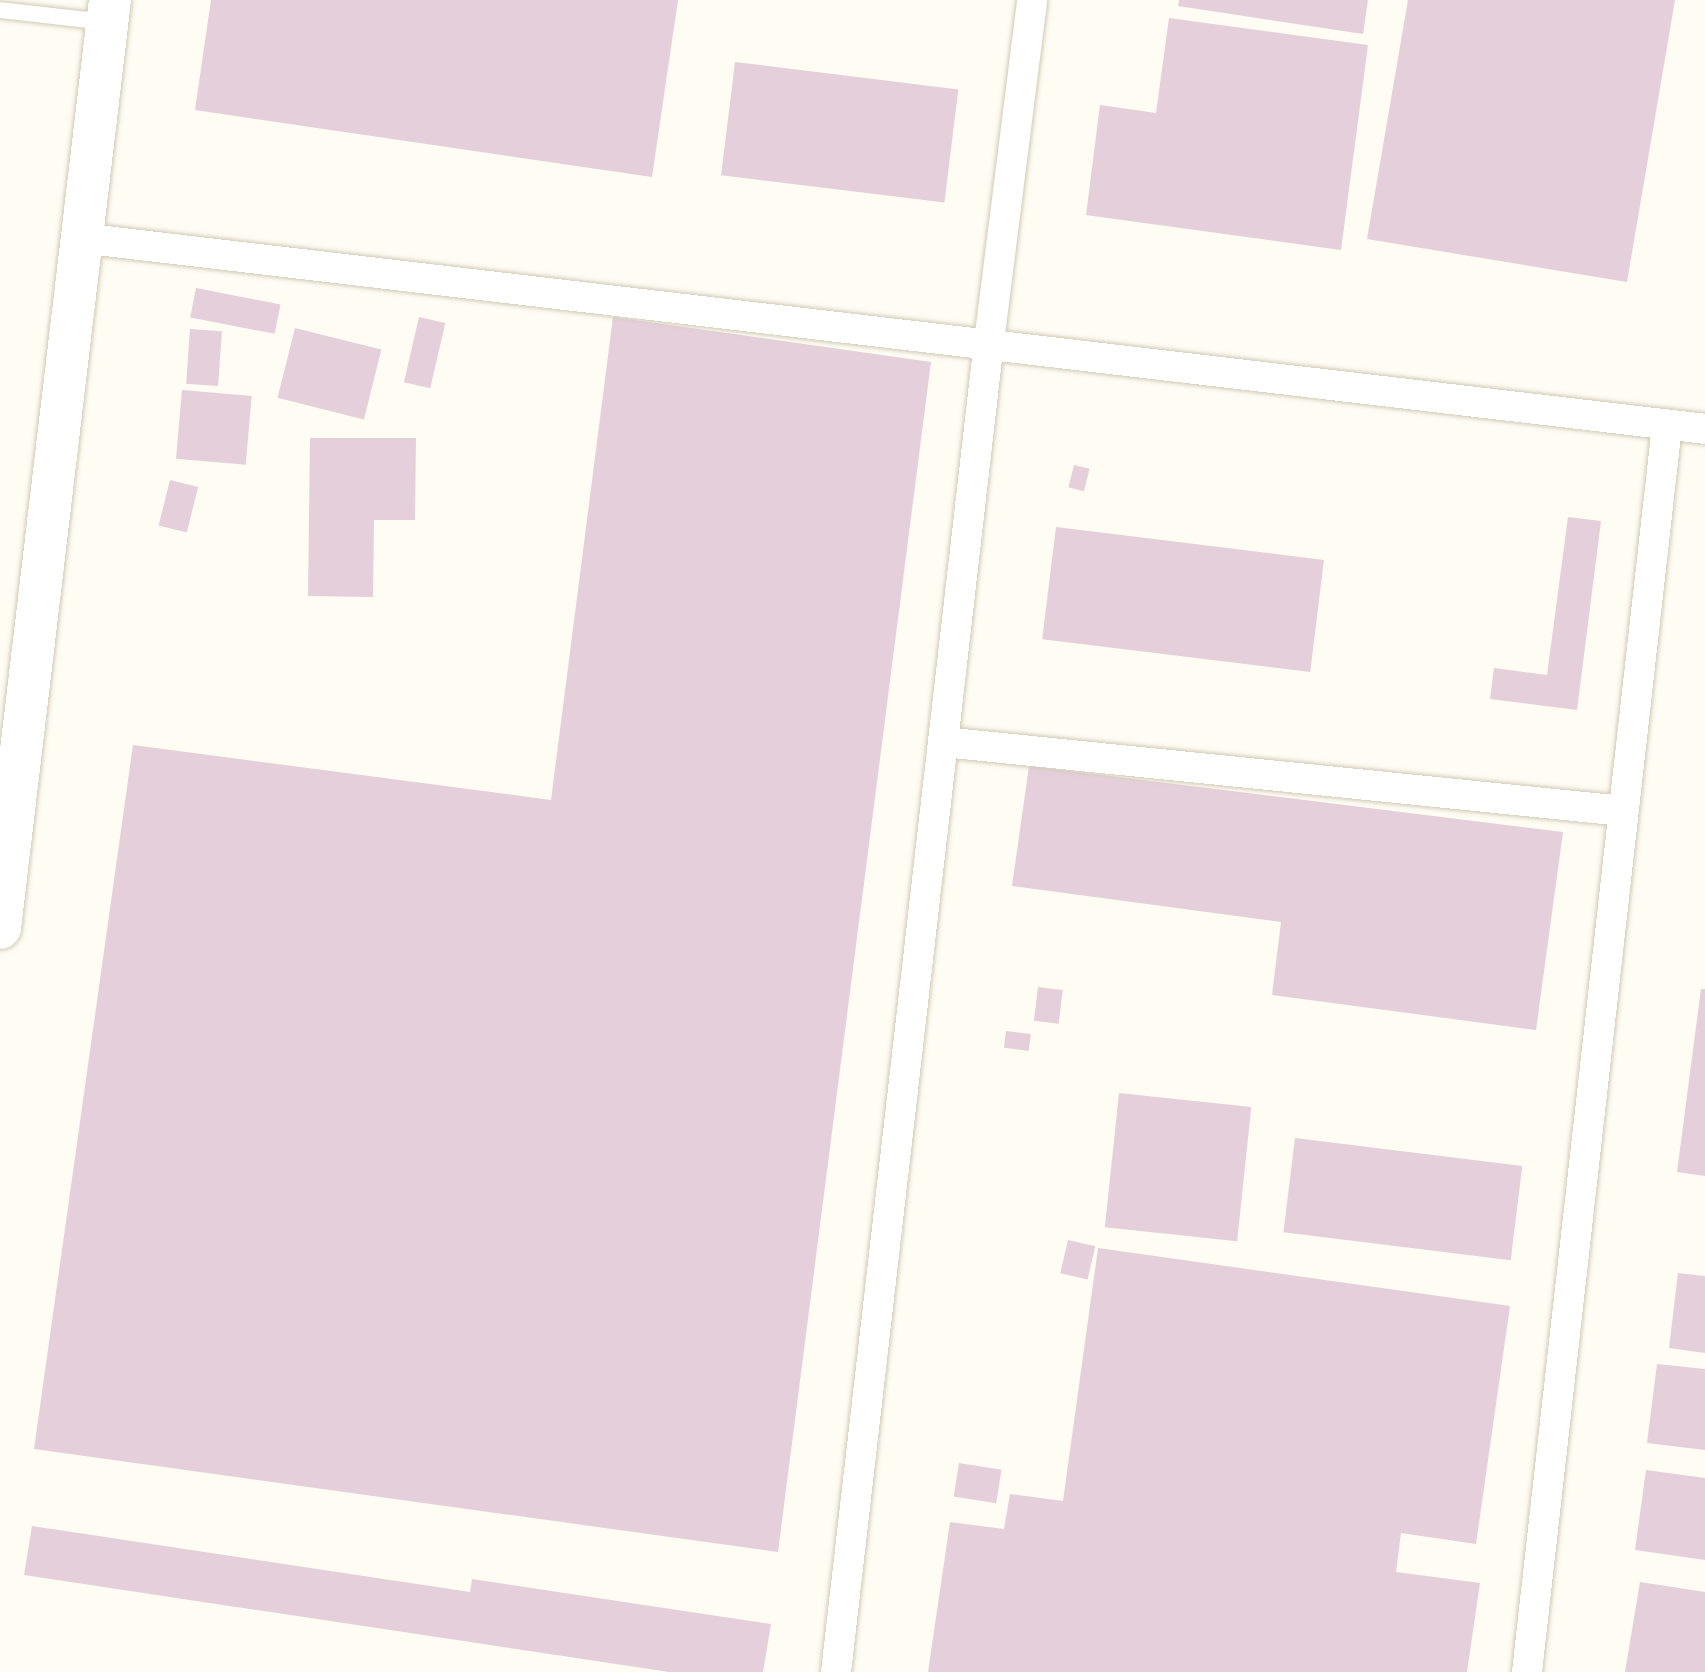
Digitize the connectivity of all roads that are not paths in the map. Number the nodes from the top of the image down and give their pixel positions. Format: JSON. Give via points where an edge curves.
{"nodes":[{"id":1,"x":1032,"y":0,"type":"edge"},
{"id":2,"x":0,"y":10,"type":"edge"},
{"id":3,"x":109,"y":11,"type":"edge"},
{"id":4,"x":80,"y":238,"type":"junction"},
{"id":5,"x":989,"y":342,"type":"junction"},
{"id":6,"x":1667,"y":425,"type":"junction"},
{"id":7,"x":1705,"y":429,"type":"edge"},
{"id":8,"x":943,"y":742,"type":"junction"},
{"id":9,"x":1624,"y":811,"type":"junction"},
{"id":10,"x":2,"y":902,"type":"edge"},
{"id":11,"x":836,"y":1672,"type":"edge"},
{"id":12,"x":1527,"y":1672,"type":"edge"}],
"edges":[{"from":1,"to":5,"type":"street"},
{"from":2,"to":3,"type":"lane"},
{"from":3,"to":4,"type":"street"},
{"from":4,"to":5,"type":"street"},
{"from":4,"to":10,"type":"street"},
{"from":5,"to":6,"type":"street"},
{"from":5,"to":8,"type":"street"},
{"from":6,"to":7,"type":"street"},
{"from":6,"to":9,"type":"street"},
{"from":8,"to":9,"type":"street"},
{"from":8,"to":11,"type":"street"},
{"from":9,"to":12,"type":"street"}]}
